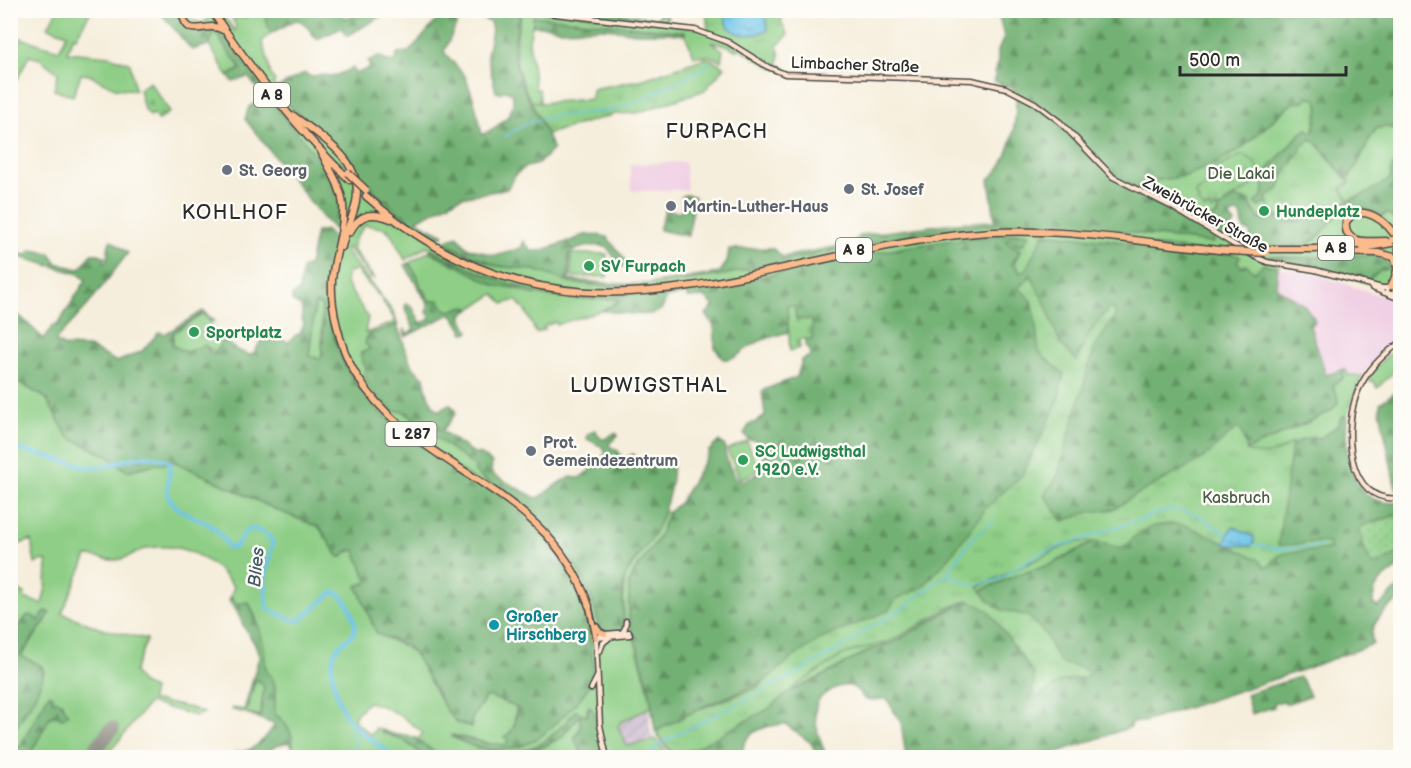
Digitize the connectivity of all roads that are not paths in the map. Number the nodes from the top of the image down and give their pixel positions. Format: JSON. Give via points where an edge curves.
{"nodes":[{"id":1,"x":183,"y":10,"type":"edge"},
{"id":2,"x":210,"y":10,"type":"edge"},
{"id":3,"x":216,"y":10,"type":"edge"},
{"id":4,"x":520,"y":10,"type":"edge"},
{"id":5,"x":227,"y":31,"type":"junction"},
{"id":6,"x":233,"y":40,"type":"junction"},
{"id":7,"x":294,"y":116,"type":"junction"},
{"id":8,"x":1075,"y":138,"type":"joint"},
{"id":9,"x":321,"y":151,"type":"junction"},
{"id":10,"x":366,"y":193,"type":"junction"},
{"id":11,"x":398,"y":222,"type":"junction"},
{"id":12,"x":1401,"y":240,"type":"edge"},
{"id":13,"x":1390,"y":241,"type":"junction"},
{"id":14,"x":342,"y":249,"type":"junction"},
{"id":15,"x":1226,"y":249,"type":"junction"},
{"id":16,"x":1324,"y":252,"type":"junction"},
{"id":17,"x":1399,"y":267,"type":"edge"},
{"id":18,"x":1343,"y":278,"type":"junction"},
{"id":19,"x":678,"y":287,"type":"junction"},
{"id":20,"x":1371,"y":287,"type":"junction"},
{"id":21,"x":1395,"y":292,"type":"edge"},
{"id":22,"x":333,"y":295,"type":"junction"},
{"id":23,"x":1401,"y":344,"type":"edge"},
{"id":24,"x":1401,"y":498,"type":"edge"},
{"id":25,"x":589,"y":606,"type":"joint"},
{"id":26,"x":593,"y":621,"type":"junction"},
{"id":27,"x":626,"y":621,"type":"dead end"},
{"id":28,"x":622,"y":633,"type":"junction"},
{"id":29,"x":607,"y":636,"type":"junction"},
{"id":30,"x":596,"y":638,"type":"junction"},
{"id":31,"x":599,"y":655,"type":"junction"},
{"id":32,"x":599,"y":671,"type":"junction"},
{"id":33,"x":591,"y":689,"type":"dead end"},
{"id":34,"x":607,"y":758,"type":"edge"}],
"edges":[{"from":1,"to":2,"type":"highway","via":[[188,24],[198,28],[208,24]]},
{"from":1,"to":5,"type":"highway","via":[[184,21],[191,28],[214,26]]},
{"from":2,"to":5,"type":"highway","number":"A 8"},
{"from":3,"to":5,"type":"highway","number":"A 8"},
{"from":4,"to":8,"type":"main road","name":"Limbacher Straße","via":[[695,30],[728,42],[784,74],[990,83],[1035,103]]},
{"from":5,"to":6,"type":"highway","number":"A 8"},
{"from":6,"to":7,"type":"highway","number":"A 8"},
{"from":6,"to":9,"type":"highway","number":"A 8","via":[[275,99]]},
{"from":7,"to":10,"type":"highway","number":"A 8","bridge":true},
{"from":7,"to":14,"type":"highway","via":[[342,154],[353,171],[357,198]]},
{"from":8,"to":18,"type":"main road","name":"Zweibrücker Straße","via":[[1113,177],[1256,257]]},
{"from":9,"to":10,"type":"highway","number":"A 8","bridge":true},
{"from":9,"to":22,"type":"highway","via":[[337,181],[343,206],[332,275]]},
{"from":10,"to":11,"type":"highway","number":"A 8"},
{"from":10,"to":19,"type":"highway","number":"A 8","via":[[439,245],[502,272],[548,284],[586,288]]},
{"from":11,"to":14,"type":"highway","via":[[376,214],[365,215],[352,228]]},
{"from":11,"to":19,"type":"highway","number":"A 8","via":[[466,262],[532,284],[604,292]]},
{"from":12,"to":13,"type":"highway","number":"A 8","bridge":true},
{"from":13,"to":15,"type":"highway","number":"A 8","bridge":true,"via":[[1323,249]]},
{"from":13,"to":16,"type":"highway","number":"A 8"},
{"from":13,"to":17,"type":"highway","via":[[1351,238],[1346,222],[1358,213],[1385,222],[1397,241]]},
{"from":14,"to":22,"type":"highway"},
{"from":15,"to":16,"type":"highway","number":"A 8","bridge":true},
{"from":15,"to":19,"type":"highway","number":"A 8","via":[[1057,229],[968,230]]},
{"from":16,"to":17,"type":"highway","via":[[1383,253],[1394,257]]},
{"from":17,"to":21,"type":"highway"},
{"from":17,"to":21,"type":"highway"},
{"from":18,"to":20,"type":"main road","name":"Zweibrücker Straße"},
{"from":18,"to":21,"type":"main road","name":"Zweibrücker Straße"},
{"from":20,"to":21,"type":"main road","name":"Zweibrücker Straße"},
{"from":20,"to":21,"type":"main road","name":"Zweibrücker Straße"},
{"from":22,"to":25,"type":"highway","number":"L 287","via":[[344,349],[372,397],[411,434],[502,494],[533,520],[566,558]]},
{"from":23,"to":24,"type":"main road","via":[[1379,359],[1365,378],[1354,401],[1349,432],[1357,473],[1364,486],[1382,498]]},
{"from":25,"to":26,"type":"main road","number":"L 287"},
{"from":26,"to":29,"type":"main road"},
{"from":26,"to":30,"type":"main road","number":"L 287"},
{"from":27,"to":28,"type":"main road"},
{"from":28,"to":29,"type":"main road"},
{"from":28,"to":29,"type":"main road","via":[[629,633]]},
{"from":29,"to":30,"type":"main road"},
{"from":29,"to":31,"type":"main road"},
{"from":30,"to":31,"type":"main road","number":"L 287"},
{"from":31,"to":32,"type":"main road","number":"L 287"},
{"from":32,"to":33,"type":"main road"},
{"from":32,"to":34,"type":"main road","number":"L 287","via":[[600,725]]}]}
